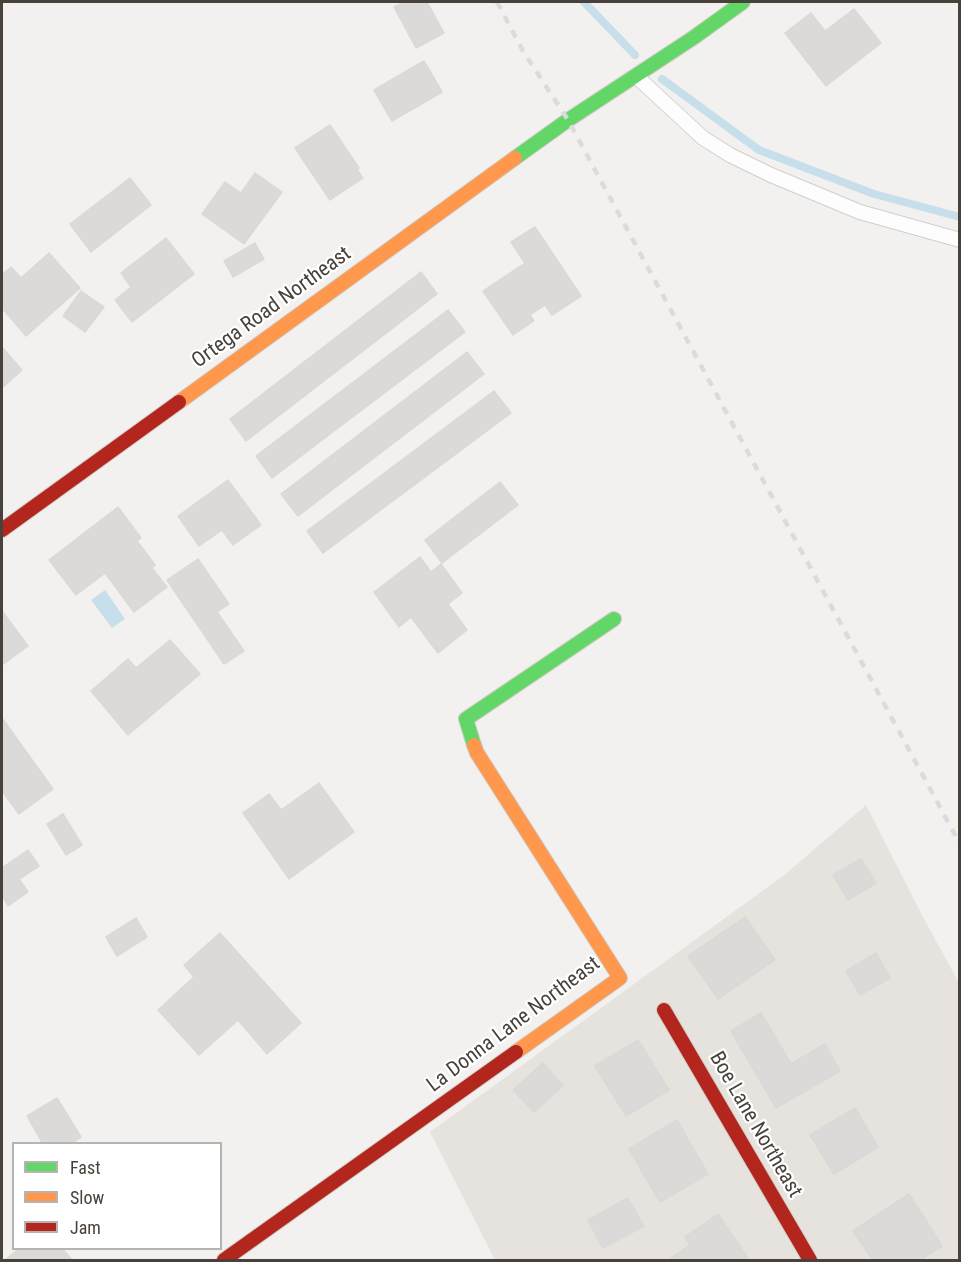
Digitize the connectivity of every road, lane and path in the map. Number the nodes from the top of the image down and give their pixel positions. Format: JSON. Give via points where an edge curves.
{"nodes":[{"id":1,"x":743,"y":2,"type":"edge"},
{"id":2,"x":635,"y":75,"type":"junction"},
{"id":3,"x":960,"y":240,"type":"edge"},
{"id":4,"x":2,"y":530,"type":"edge"},
{"id":5,"x":614,"y":619,"type":"dead end"},
{"id":6,"x":664,"y":1010,"type":"dead end"},
{"id":7,"x":224,"y":1260,"type":"edge"},
{"id":8,"x":810,"y":1260,"type":"edge"}],
"edges":[{"from":1,"to":2,"type":"street","name":"Ortega Road Northeast"},
{"from":2,"to":3,"type":"lane","via":[[703,138],[730,155],[860,212]]},
{"from":2,"to":4,"type":"street","name":"Ortega Road Northeast"},
{"from":5,"to":7,"type":"street","name":"La Donna Lane Northeast","via":[[466,718],[477,753],[620,978]]},
{"from":6,"to":8,"type":"street","name":"Boe Lane Northeast"}]}
